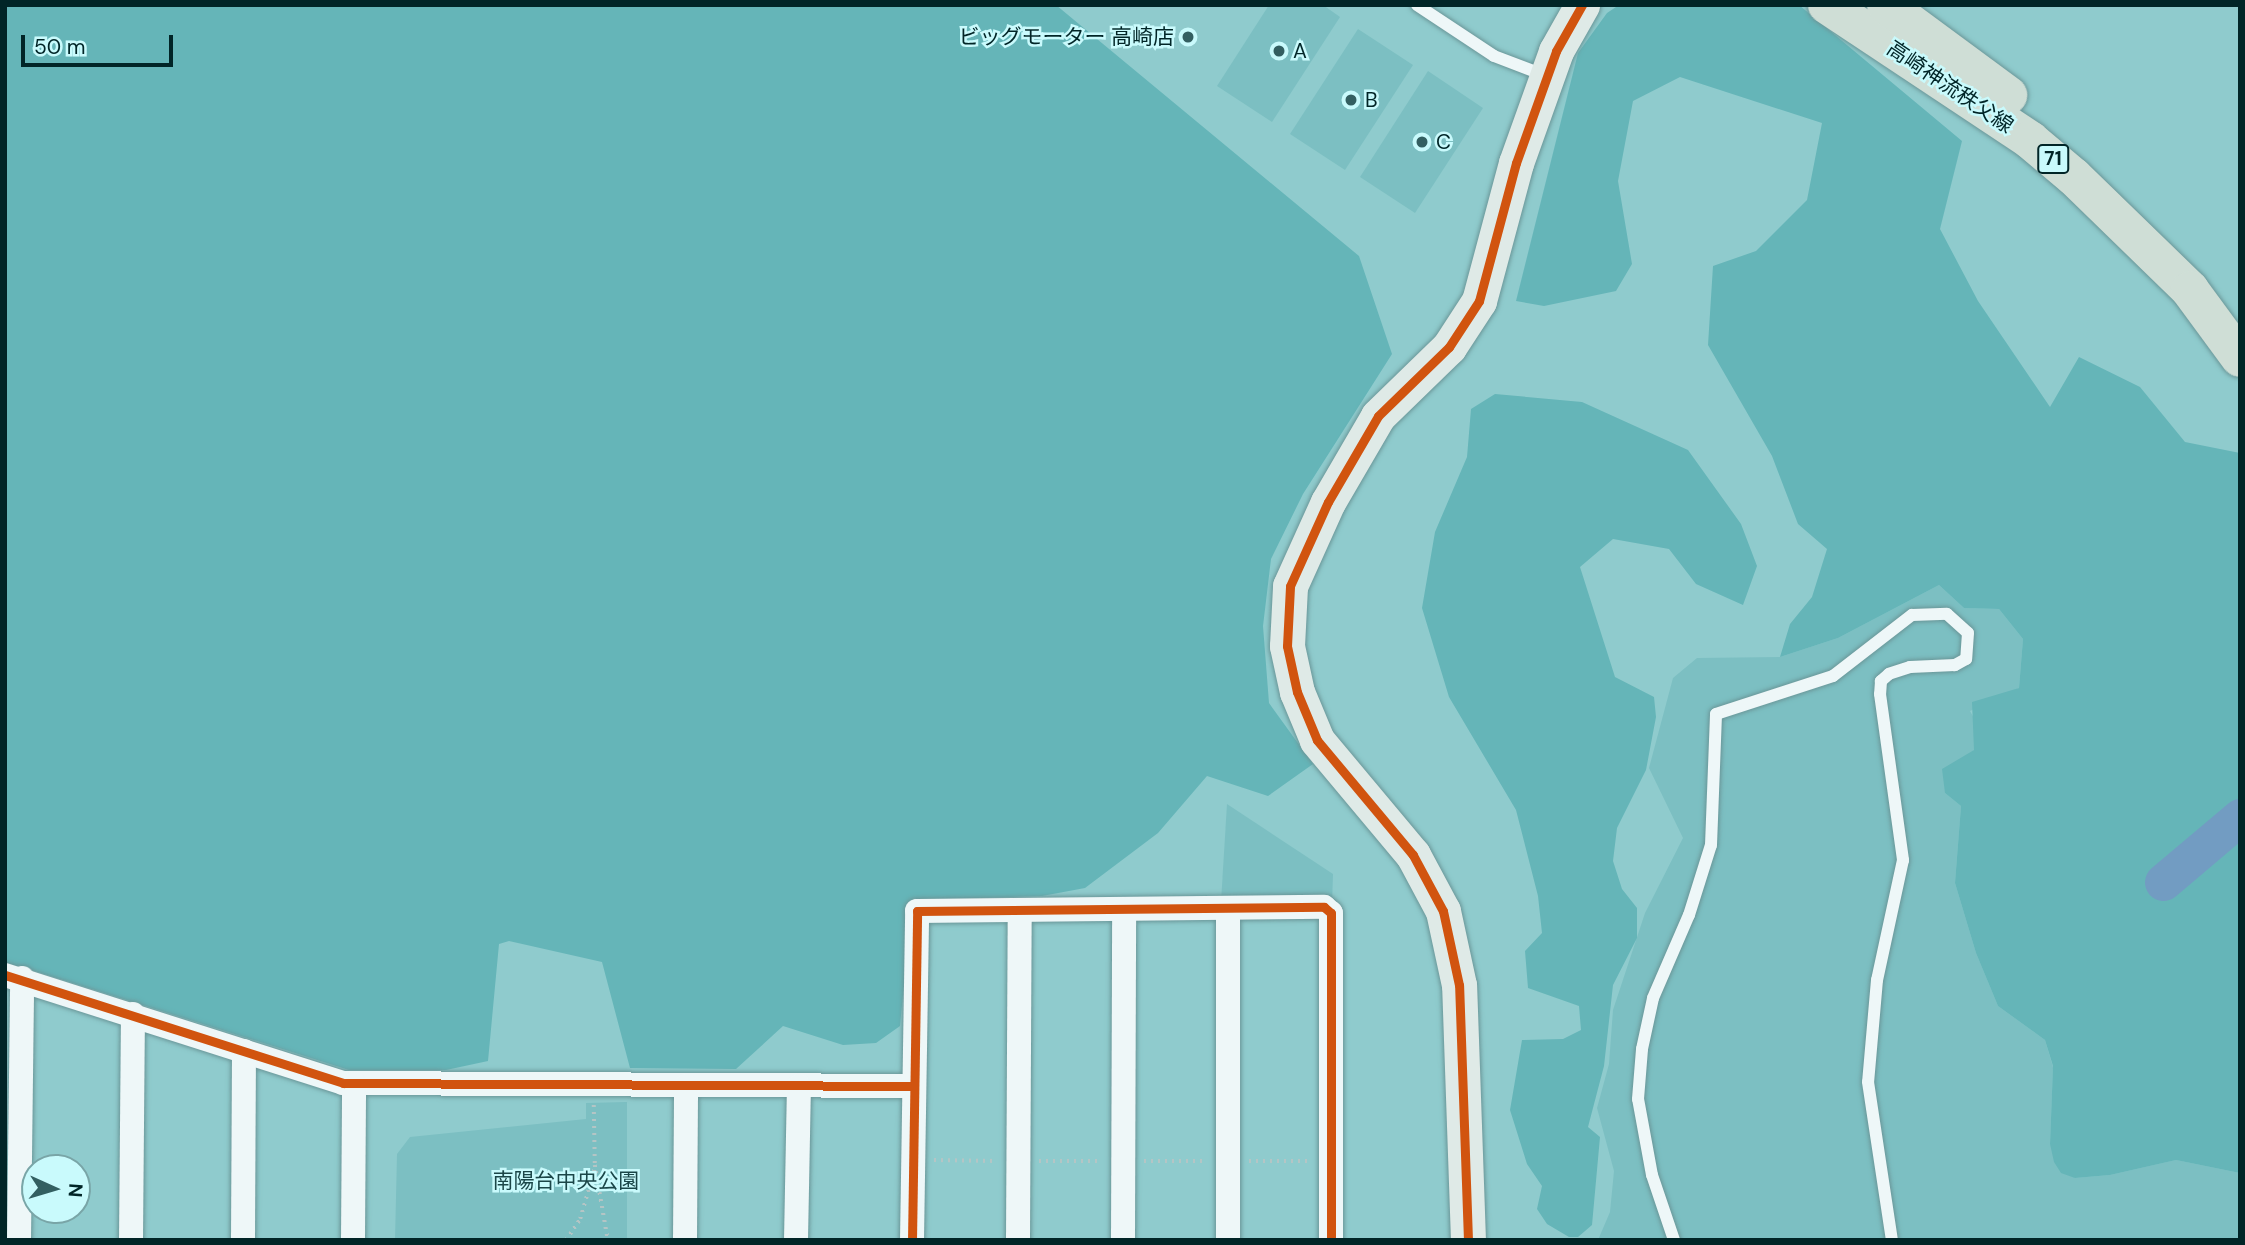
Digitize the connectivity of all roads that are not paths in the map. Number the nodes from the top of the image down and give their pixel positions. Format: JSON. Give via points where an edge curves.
{"nodes":[{"id":1,"x":1417,"y":5,"type":"edge"},
{"id":2,"x":1582,"y":5,"type":"edge"},
{"id":3,"x":1827,"y":5,"type":"edge"},
{"id":4,"x":1877,"y":16,"type":"edge"},
{"id":5,"x":1548,"y":76,"type":"junction"},
{"id":6,"x":2240,"y":316,"type":"edge"},
{"id":7,"x":2240,"y":358,"type":"edge"},
{"id":8,"x":1228,"y":908,"type":"junction"},
{"id":9,"x":1124,"y":909,"type":"junction"},
{"id":10,"x":1020,"y":910,"type":"junction"},
{"id":11,"x":14,"y":977,"type":"edge"},
{"id":12,"x":133,"y":1014,"type":"junction"},
{"id":13,"x":244,"y":1051,"type":"junction"},
{"id":14,"x":354,"y":1084,"type":"junction"},
{"id":15,"x":686,"y":1086,"type":"junction"},
{"id":16,"x":799,"y":1086,"type":"junction"},
{"id":17,"x":913,"y":1086,"type":"junction"},
{"id":18,"x":19,"y":1240,"type":"edge"},
{"id":19,"x":131,"y":1240,"type":"edge"},
{"id":20,"x":243,"y":1240,"type":"edge"},
{"id":21,"x":353,"y":1240,"type":"edge"},
{"id":22,"x":685,"y":1240,"type":"edge"},
{"id":23,"x":796,"y":1240,"type":"edge"},
{"id":24,"x":912,"y":1240,"type":"edge"},
{"id":25,"x":1018,"y":1240,"type":"edge"},
{"id":26,"x":1123,"y":1240,"type":"edge"},
{"id":27,"x":1228,"y":1240,"type":"edge"},
{"id":28,"x":1331,"y":1240,"type":"edge"},
{"id":29,"x":1468,"y":1240,"type":"edge"},
{"id":30,"x":1674,"y":1240,"type":"edge"},
{"id":31,"x":1892,"y":1240,"type":"edge"}],
"edges":[{"from":1,"to":5,"type":"lane","via":[[1494,56],[1524,71]]},
{"from":2,"to":5,"type":"street"},
{"from":3,"to":4,"type":"main road","name":"高崎神流秩父線","number":"71"},
{"from":4,"to":6,"type":"main road","name":"高崎神流秩父線","number":"71","via":[[2090,155],[2209,277]]},
{"from":4,"to":7,"type":"main road","name":"高崎神流秩父線","number":"71","via":[[2074,177],[2190,290]]},
{"from":5,"to":29,"type":"street","via":[[1516,163],[1479,301],[1448,347],[1378,416],[1328,502],[1290,586],[1287,646],[1297,692],[1317,740],[1413,855],[1443,911],[1459,985]]},
{"from":8,"to":9,"type":"street"},
{"from":8,"to":27,"type":"street"},
{"from":8,"to":28,"type":"street","via":[[1324,907],[1331,913]]},
{"from":9,"to":10,"type":"street"},
{"from":9,"to":26,"type":"street"},
{"from":10,"to":17,"type":"street","via":[[917,911]]},
{"from":10,"to":25,"type":"street"},
{"from":11,"to":12,"type":"street"},
{"from":11,"to":18,"type":"street"},
{"from":12,"to":13,"type":"street"},
{"from":12,"to":19,"type":"street"},
{"from":13,"to":14,"type":"street"},
{"from":13,"to":20,"type":"street"},
{"from":14,"to":15,"type":"street"},
{"from":14,"to":21,"type":"street"},
{"from":15,"to":16,"type":"street"},
{"from":15,"to":22,"type":"street"},
{"from":16,"to":17,"type":"street"},
{"from":16,"to":23,"type":"street"},
{"from":17,"to":24,"type":"street"},
{"from":30,"to":31,"type":"lane","via":[[1652,1175],[1638,1099],[1653,998],[1689,915],[1711,845],[1716,714],[1833,676],[1912,615],[1947,614],[1968,633],[1966,659],[1955,665],[1910,667],[1881,681],[1903,860],[1877,980],[1868,1082]]}]}
